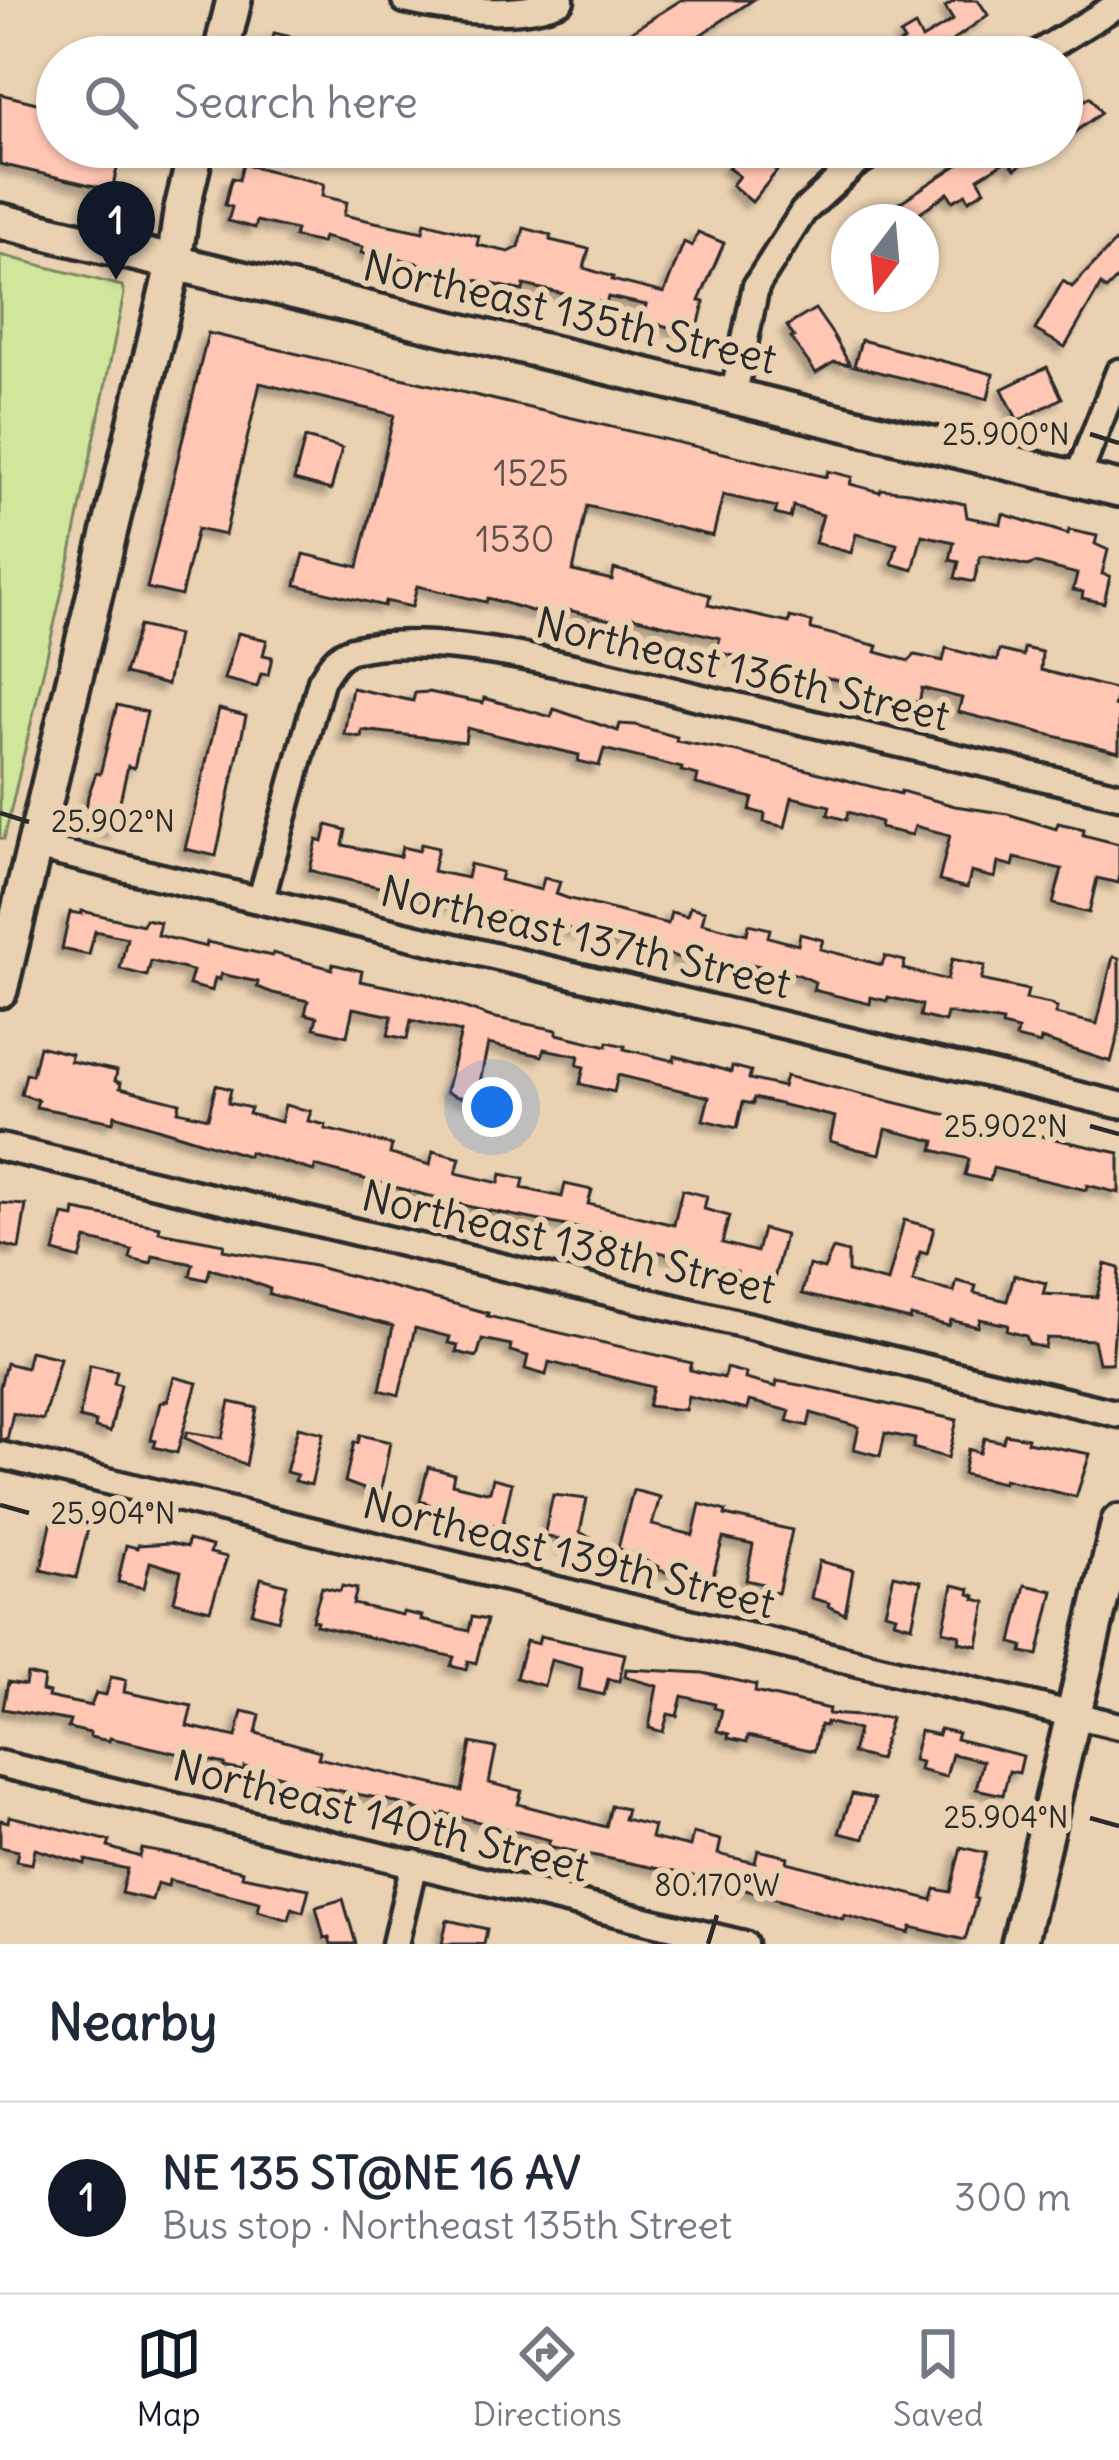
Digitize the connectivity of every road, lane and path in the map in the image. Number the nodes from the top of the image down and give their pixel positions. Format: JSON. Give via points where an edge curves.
{"nodes":[{"id":1,"x":234,"y":0,"type":"edge"},
{"id":2,"x":405,"y":0,"type":"edge"},
{"id":3,"x":561,"y":0,"type":"edge"},
{"id":4,"x":1119,"y":4,"type":"edge"},
{"id":5,"x":225,"y":36,"type":"edge"},
{"id":6,"x":1066,"y":36,"type":"edge"},
{"id":7,"x":192,"y":168,"type":"edge"},
{"id":8,"x":850,"y":168,"type":"edge"},
{"id":9,"x":0,"y":221,"type":"edge"},
{"id":10,"x":174,"y":262,"type":"junction"},
{"id":11,"x":1119,"y":372,"type":"edge"},
{"id":12,"x":734,"y":398,"type":"junction"},
{"id":13,"x":1077,"y":479,"type":"junction"},
{"id":14,"x":1119,"y":489,"type":"edge"},
{"id":15,"x":1119,"y":795,"type":"edge"},
{"id":16,"x":35,"y":847,"type":"junction"},
{"id":17,"x":261,"y":899,"type":"junction"},
{"id":18,"x":0,"y":990,"type":"edge"},
{"id":19,"x":1119,"y":1105,"type":"edge"},
{"id":20,"x":0,"y":1147,"type":"edge"},
{"id":21,"x":1119,"y":1414,"type":"edge"},
{"id":22,"x":0,"y":1456,"type":"edge"},
{"id":23,"x":1119,"y":1522,"type":"edge"},
{"id":24,"x":1074,"y":1715,"type":"junction"},
{"id":25,"x":1119,"y":1726,"type":"edge"},
{"id":26,"x":0,"y":1764,"type":"edge"},
{"id":27,"x":415,"y":1863,"type":"junction"},
{"id":28,"x":395,"y":1944,"type":"edge"},
{"id":29,"x":744,"y":1944,"type":"edge"},
{"id":30,"x":1019,"y":1944,"type":"edge"}],
"edges":[{"from":1,"to":5,"type":"street"},
{"from":2,"to":3,"type":"street","via":[[449,10],[544,8]]},
{"from":4,"to":6,"type":"street"},
{"from":7,"to":10,"type":"street"},
{"from":8,"to":12,"type":"street","via":[[803,212],[756,286]]},
{"from":9,"to":10,"type":"street","name":"Northeast 135th Street"},
{"from":10,"to":12,"type":"street","name":"Northeast 135th Street"},
{"from":10,"to":16,"type":"street"},
{"from":11,"to":13,"type":"street"},
{"from":12,"to":13,"type":"street","name":"Northeast 135th Street"},
{"from":13,"to":14,"type":"street","name":"Northeast 135th Street"},
{"from":15,"to":17,"type":"street","name":"Northeast 136th Street","via":[[580,669],[390,645],[347,651],[320,680]]},
{"from":16,"to":17,"type":"street","name":"Northeast 137th Street"},
{"from":16,"to":18,"type":"street"},
{"from":17,"to":19,"type":"street","name":"Northeast 137th Street"},
{"from":20,"to":21,"type":"street","name":"Northeast 138th Street"},
{"from":22,"to":24,"type":"street","name":"Northeast 139th Street"},
{"from":23,"to":24,"type":"street"},
{"from":24,"to":25,"type":"street","name":"Northeast 139th Street"},
{"from":24,"to":30,"type":"street"},
{"from":26,"to":27,"type":"street","name":"Northeast 140th Street"},
{"from":27,"to":28,"type":"street"},
{"from":27,"to":29,"type":"street","name":"Northeast 140th Street"}]}
